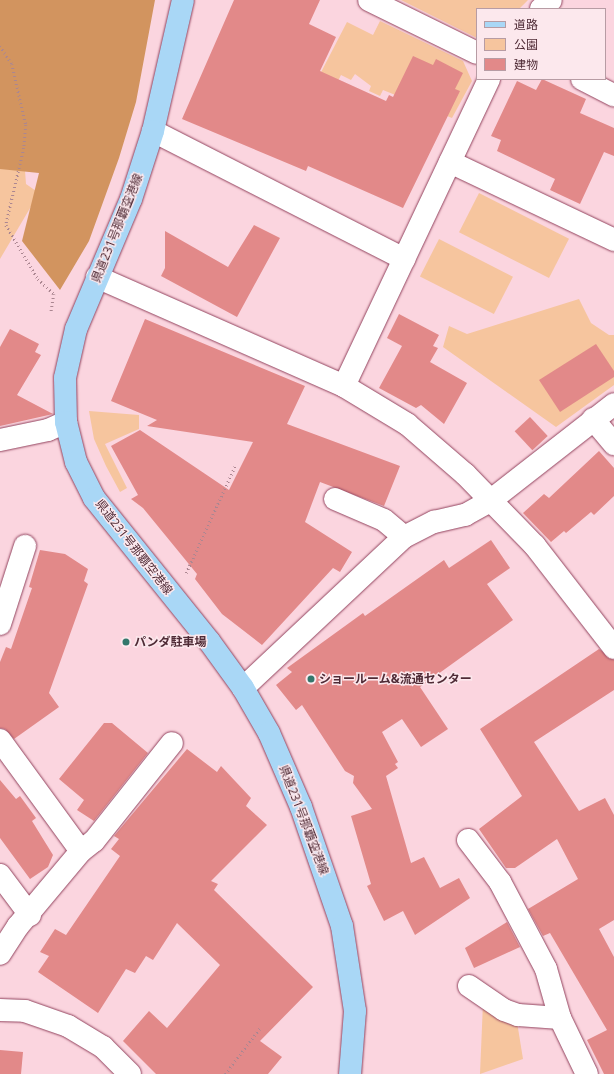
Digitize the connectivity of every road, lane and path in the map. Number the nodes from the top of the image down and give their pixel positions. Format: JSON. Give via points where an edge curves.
{"nodes":[{"id":1,"x":183,"y":0,"type":"edge"},
{"id":2,"x":369,"y":0,"type":"edge"},
{"id":3,"x":551,"y":0,"type":"edge"},
{"id":4,"x":542,"y":8,"type":"edge"},
{"id":5,"x":0,"y":46,"type":"edge"},
{"id":6,"x":476,"y":53,"type":"edge"},
{"id":7,"x":489,"y":80,"type":"edge"},
{"id":8,"x":584,"y":80,"type":"edge"},
{"id":9,"x":614,"y":95,"type":"edge"},
{"id":10,"x":153,"y":132,"type":"junction"},
{"id":11,"x":450,"y":162,"type":"junction"},
{"id":12,"x":614,"y":240,"type":"edge"},
{"id":13,"x":404,"y":260,"type":"junction"},
{"id":14,"x":97,"y":277,"type":"junction"},
{"id":15,"x":50,"y":312,"type":"dead end"},
{"id":16,"x":344,"y":386,"type":"junction"},
{"id":17,"x":614,"y":404,"type":"edge"},
{"id":18,"x":594,"y":419,"type":"junction"},
{"id":19,"x":66,"y":422,"type":"junction"},
{"id":20,"x":0,"y":440,"type":"edge"},
{"id":21,"x":614,"y":444,"type":"edge"},
{"id":22,"x":235,"y":466,"type":"dead end"},
{"id":23,"x":335,"y":499,"type":"dead end"},
{"id":24,"x":490,"y":501,"type":"junction"},
{"id":25,"x":404,"y":537,"type":"junction"},
{"id":26,"x":25,"y":546,"type":"dead end"},
{"id":27,"x":171,"y":595,"type":"junction"},
{"id":28,"x":0,"y":624,"type":"edge"},
{"id":29,"x":614,"y":648,"type":"edge"},
{"id":30,"x":243,"y":688,"type":"junction"},
{"id":31,"x":0,"y":740,"type":"edge"},
{"id":32,"x":172,"y":743,"type":"dead end"},
{"id":33,"x":468,"y":840,"type":"dead end"},
{"id":34,"x":81,"y":851,"type":"junction"},
{"id":35,"x":0,"y":875,"type":"edge"},
{"id":36,"x":30,"y":915,"type":"junction"},
{"id":37,"x":0,"y":954,"type":"edge"},
{"id":38,"x":469,"y":986,"type":"dead end"},
{"id":39,"x":0,"y":1010,"type":"edge"},
{"id":40,"x":560,"y":1018,"type":"junction"},
{"id":41,"x":260,"y":1028,"type":"dead end"},
{"id":42,"x":130,"y":1074,"type":"edge"},
{"id":43,"x":225,"y":1074,"type":"edge"},
{"id":44,"x":350,"y":1074,"type":"edge"},
{"id":45,"x":587,"y":1074,"type":"edge"}],
"edges":[{"from":1,"to":10,"type":"main road","name":"県道231号那覇空港線"},
{"from":2,"to":6,"type":"street"},
{"from":3,"to":4,"type":"street"},
{"from":5,"to":15,"type":"path","via":[[12,64],[26,125],[24,148],[6,225],[38,279],[54,294]]},
{"from":7,"to":11,"type":"street"},
{"from":8,"to":9,"type":"street"},
{"from":10,"to":13,"type":"street"},
{"from":10,"to":14,"type":"main road","name":"県道231号那覇空港線","via":[[131,199]]},
{"from":11,"to":12,"type":"street"},
{"from":11,"to":13,"type":"street"},
{"from":13,"to":16,"type":"street"},
{"from":14,"to":16,"type":"street"},
{"from":14,"to":19,"type":"main road","name":"県道231号那覇空港線","via":[[76,329],[65,378]]},
{"from":16,"to":24,"type":"street","via":[[407,424]]},
{"from":17,"to":18,"type":"street"},
{"from":18,"to":21,"type":"street"},
{"from":18,"to":24,"type":"street"},
{"from":19,"to":20,"type":"street","via":[[48,430]]},
{"from":19,"to":27,"type":"main road","name":"県道231号那覇空港線","via":[[76,462],[94,498]]},
{"from":22,"to":27,"type":"path","via":[[183,580]]},
{"from":23,"to":25,"type":"street","via":[[384,520]]},
{"from":24,"to":25,"type":"street","via":[[465,515],[434,522]]},
{"from":24,"to":29,"type":"street","via":[[535,546]]},
{"from":25,"to":30,"type":"street"},
{"from":26,"to":28,"type":"street"},
{"from":27,"to":30,"type":"main road","name":"県道231号那覇空港線"},
{"from":30,"to":44,"type":"main road","name":"県道231号那覇空港線","via":[[269,733],[301,807],[342,926],[355,1010]]},
{"from":31,"to":34,"type":"street"},
{"from":32,"to":34,"type":"street","via":[[94,841]]},
{"from":33,"to":40,"type":"street","via":[[500,882],[546,969]]},
{"from":34,"to":36,"type":"street"},
{"from":35,"to":36,"type":"street"},
{"from":36,"to":37,"type":"street","via":[[18,926]]},
{"from":38,"to":40,"type":"street","via":[[504,1010],[518,1015]]},
{"from":39,"to":42,"type":"street","via":[[25,1011],[68,1026],[103,1047]]},
{"from":40,"to":45,"type":"street"},
{"from":41,"to":43,"type":"path"}]}
